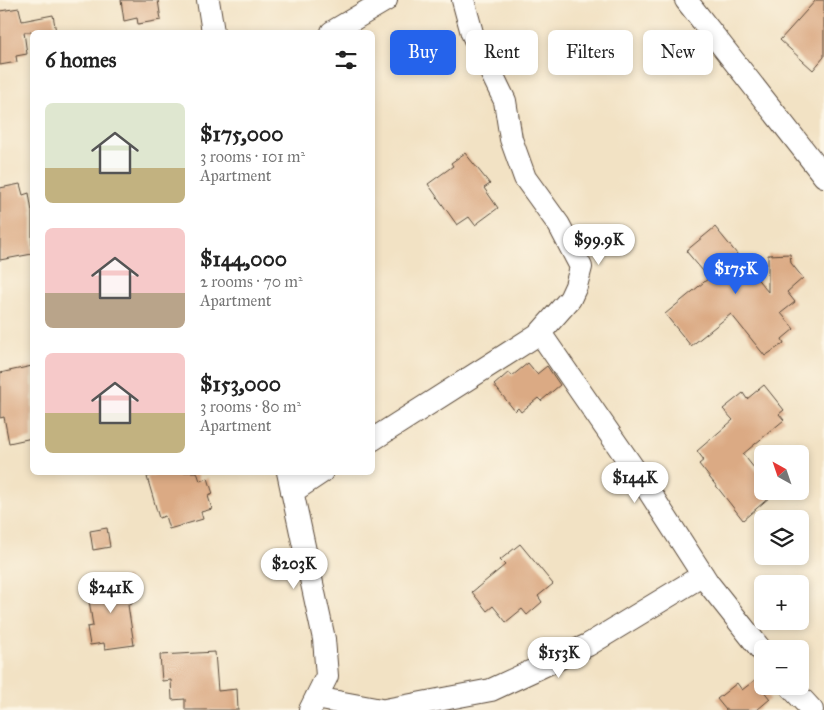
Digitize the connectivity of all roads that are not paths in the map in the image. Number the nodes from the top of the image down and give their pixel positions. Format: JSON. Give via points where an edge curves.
{"nodes":[{"id":1,"x":208,"y":0,"type":"edge"},
{"id":2,"x":386,"y":0,"type":"edge"},
{"id":3,"x":463,"y":0,"type":"edge"},
{"id":4,"x":686,"y":0,"type":"edge"},
{"id":5,"x":213,"y":30,"type":"edge"},
{"id":6,"x":335,"y":30,"type":"edge"},
{"id":7,"x":824,"y":176,"type":"edge"},
{"id":8,"x":540,"y":333,"type":"junction"},
{"id":9,"x":375,"y":438,"type":"edge"},
{"id":10,"x":312,"y":475,"type":"edge"},
{"id":11,"x":290,"y":482,"type":"edge"},
{"id":12,"x":703,"y":575,"type":"junction"},
{"id":13,"x":754,"y":641,"type":"edge"},
{"id":14,"x":798,"y":695,"type":"edge"},
{"id":15,"x":313,"y":704,"type":"edge"},
{"id":16,"x":381,"y":710,"type":"edge"},
{"id":17,"x":385,"y":710,"type":"edge"},
{"id":18,"x":812,"y":710,"type":"edge"}],
"edges":[{"from":1,"to":5,"type":"street"},
{"from":2,"to":6,"type":"street"},
{"from":3,"to":8,"type":"street","via":[[472,33],[505,101],[511,139],[525,178],[559,225],[581,267],[570,299]]},
{"from":4,"to":7,"type":"street"},
{"from":8,"to":9,"type":"street"},
{"from":8,"to":12,"type":"street"},
{"from":10,"to":11,"type":"street"},
{"from":11,"to":15,"type":"street","via":[[324,639],[327,676]]},
{"from":12,"to":13,"type":"street"},
{"from":12,"to":17,"type":"street","via":[[588,645],[491,690]]},
{"from":14,"to":18,"type":"street"},
{"from":15,"to":16,"type":"street"}]}
